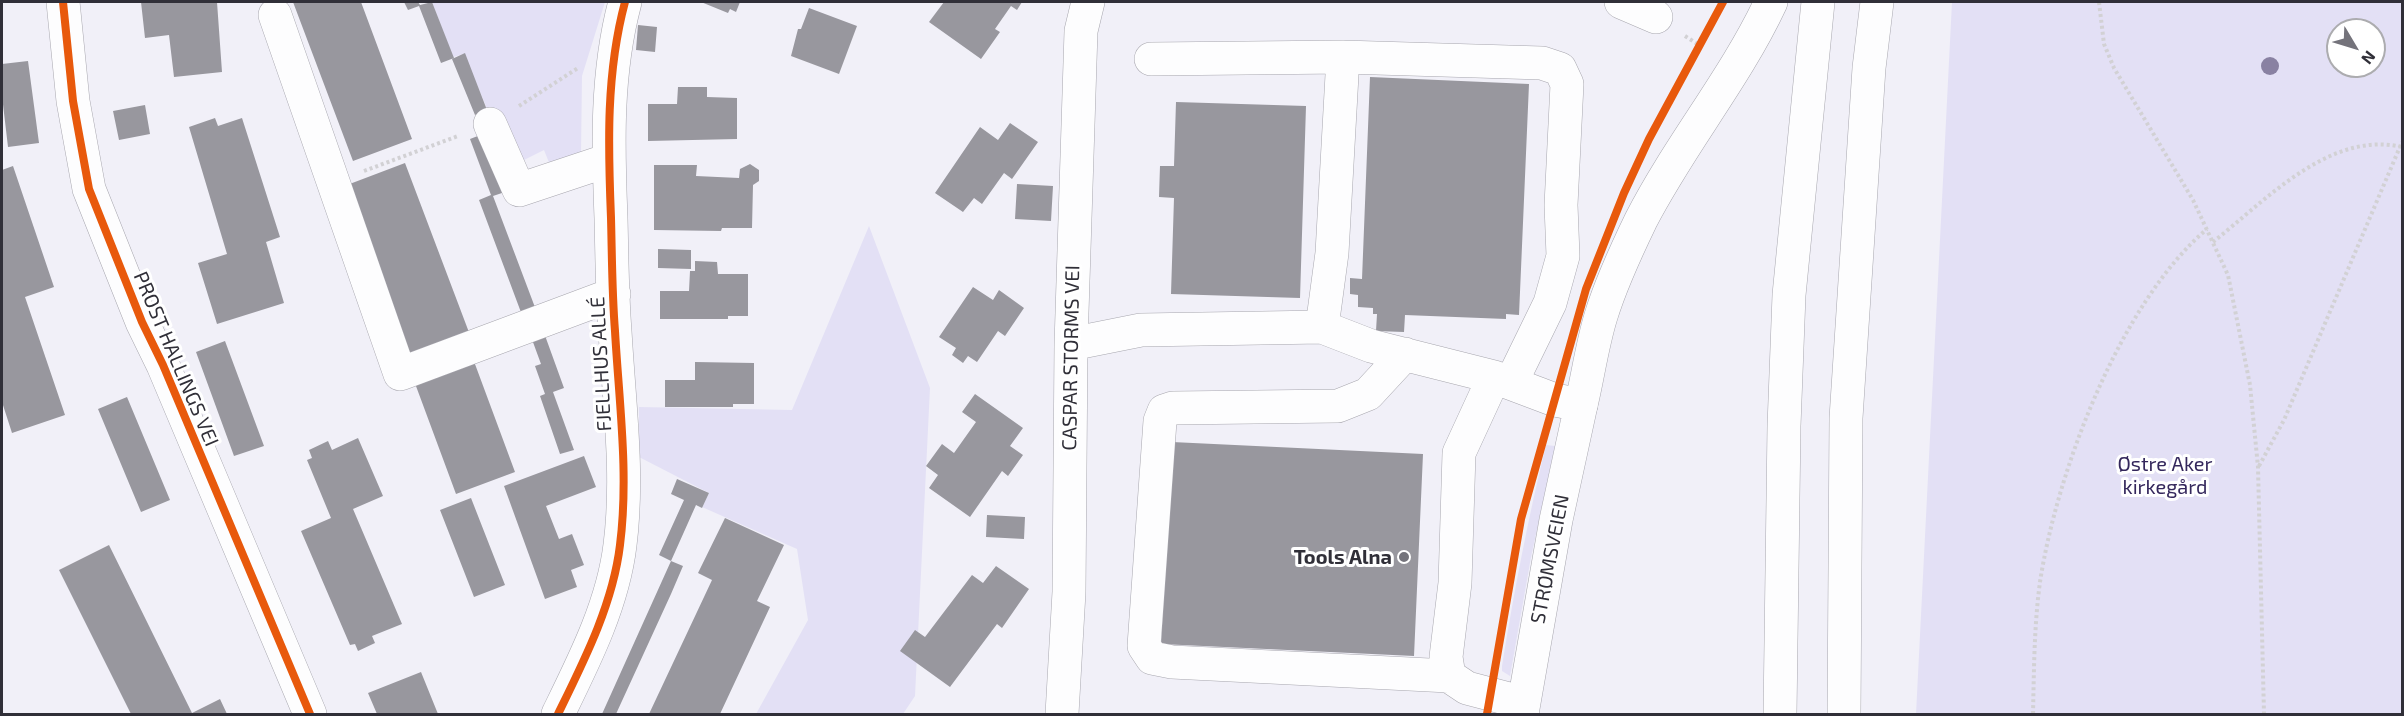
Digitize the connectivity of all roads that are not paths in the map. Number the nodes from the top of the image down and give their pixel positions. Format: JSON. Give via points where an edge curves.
{"nodes":[{"id":1,"x":63,"y":2,"type":"edge"},
{"id":2,"x":625,"y":2,"type":"edge"},
{"id":3,"x":1088,"y":2,"type":"edge"},
{"id":4,"x":1622,"y":2,"type":"edge"},
{"id":5,"x":1771,"y":2,"type":"edge"},
{"id":6,"x":1818,"y":2,"type":"edge"},
{"id":7,"x":1876,"y":2,"type":"edge"},
{"id":8,"x":275,"y":15,"type":"dead end"},
{"id":9,"x":1656,"y":17,"type":"dead end"},
{"id":10,"x":1343,"y":57,"type":"junction"},
{"id":11,"x":1151,"y":59,"type":"dead end"},
{"id":12,"x":490,"y":124,"type":"dead end"},
{"id":13,"x":609,"y":160,"type":"junction"},
{"id":14,"x":614,"y":294,"type":"junction"},
{"id":15,"x":1322,"y":327,"type":"junction"},
{"id":16,"x":1071,"y":345,"type":"junction"},
{"id":17,"x":1406,"y":354,"type":"junction"},
{"id":18,"x":1503,"y":380,"type":"junction"},
{"id":19,"x":1581,"y":405,"type":"junction"},
{"id":20,"x":1449,"y":676,"type":"junction"},
{"id":21,"x":1523,"y":708,"type":"edge"},
{"id":22,"x":310,"y":714,"type":"edge"},
{"id":23,"x":558,"y":714,"type":"edge"},
{"id":24,"x":1062,"y":714,"type":"edge"},
{"id":25,"x":1780,"y":714,"type":"edge"},
{"id":26,"x":1844,"y":714,"type":"edge"}],
"edges":[{"from":1,"to":22,"type":"main road","name":"PROST HALLINGS VEI","via":[[73,101],[89,189]]},
{"from":2,"to":13,"type":"main road","name":"FJELLHUS ALLÉ","via":[[615,40]]},
{"from":3,"to":16,"type":"main road","name":"CASPAR STORMS VEI","via":[[1081,31]]},
{"from":4,"to":9,"type":"main road"},
{"from":5,"to":19,"type":"main road","name":"STRØMSVEIEN","via":[[1755,35],[1670,168],[1630,244],[1600,318]]},
{"from":6,"to":25,"type":"main road","via":[[1789,295]]},
{"from":7,"to":26,"type":"main road","via":[[1846,418]]},
{"from":8,"to":14,"type":"main road","via":[[400,374]]},
{"from":10,"to":11,"type":"main road"},
{"from":10,"to":15,"type":"main road","via":[[1332,253]]},
{"from":10,"to":18,"type":"main road","via":[[1542,63],[1560,69],[1567,84],[1561,205],[1563,256],[1550,303]]},
{"from":12,"to":13,"type":"main road","via":[[519,190]]},
{"from":13,"to":14,"type":"main road","name":"FJELLHUS ALLÉ"},
{"from":14,"to":23,"type":"main road","name":"FJELLHUS ALLÉ","via":[[621,419],[620,544],[615,576],[590,647]]},
{"from":15,"to":16,"type":"main road","via":[[1141,330]]},
{"from":15,"to":17,"type":"main road","via":[[1371,346]]},
{"from":16,"to":24,"type":"main road","name":"CASPAR STORMS VEI","via":[[1069,592]]},
{"from":17,"to":18,"type":"main road"},
{"from":17,"to":20,"type":"main road","via":[[1368,394],[1338,406],[1164,411],[1160,421],[1144,646],[1152,658],[1172,662]]},
{"from":18,"to":19,"type":"main road","via":[[1555,400]]},
{"from":18,"to":20,"type":"main road","via":[[1479,405],[1459,453],[1455,584],[1446,657]]},
{"from":19,"to":21,"type":"main road","name":"STRØMSVEIEN"},
{"from":20,"to":21,"type":"main road","via":[[1467,688]]}]}
